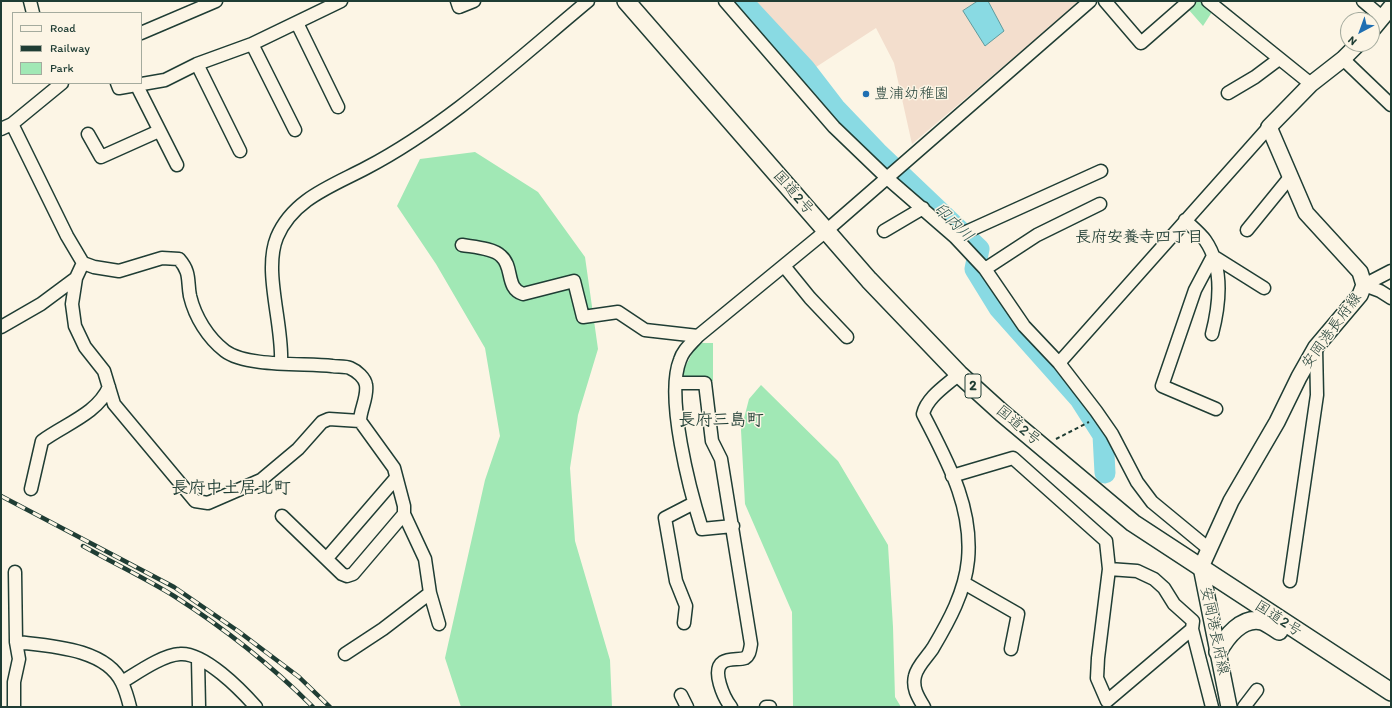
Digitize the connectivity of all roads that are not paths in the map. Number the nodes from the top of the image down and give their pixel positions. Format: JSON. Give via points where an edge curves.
{"nodes":[{"id":1,"x":30,"y":1,"type":"edge"},
{"id":2,"x":216,"y":1,"type":"edge"},
{"id":3,"x":341,"y":1,"type":"edge"},
{"id":4,"x":457,"y":1,"type":"edge"},
{"id":5,"x":474,"y":1,"type":"edge"},
{"id":6,"x":588,"y":1,"type":"edge"},
{"id":7,"x":626,"y":1,"type":"edge"},
{"id":8,"x":725,"y":1,"type":"edge"},
{"id":9,"x":1090,"y":1,"type":"edge"},
{"id":10,"x":1105,"y":1,"type":"edge"},
{"id":11,"x":1189,"y":1,"type":"edge"},
{"id":12,"x":1208,"y":1,"type":"edge"},
{"id":13,"x":1363,"y":1,"type":"edge"},
{"id":14,"x":33,"y":12,"type":"edge"},
{"id":15,"x":1387,"y":12,"type":"edge"},
{"id":16,"x":1380,"y":20,"type":"edge"},
{"id":17,"x":297,"y":23,"type":"junction"},
{"id":18,"x":142,"y":33,"type":"edge"},
{"id":19,"x":252,"y":44,"type":"junction"},
{"id":20,"x":1350,"y":52,"type":"edge"},
{"id":21,"x":1280,"y":59,"type":"junction"},
{"id":22,"x":1343,"y":59,"type":"junction"},
{"id":23,"x":197,"y":64,"type":"junction"},
{"id":24,"x":142,"y":83,"type":"edge"},
{"id":25,"x":61,"y":84,"type":"edge"},
{"id":26,"x":117,"y":84,"type":"edge"},
{"id":27,"x":136,"y":84,"type":"edge"},
{"id":28,"x":1311,"y":84,"type":"junction"},
{"id":29,"x":1228,"y":93,"type":"dead end"},
{"id":30,"x":1391,"y":105,"type":"edge"},
{"id":31,"x":338,"y":107,"type":"dead end"},
{"id":32,"x":12,"y":124,"type":"junction"},
{"id":33,"x":1269,"y":127,"type":"junction"},
{"id":34,"x":1,"y":129,"type":"edge"},
{"id":35,"x":295,"y":130,"type":"dead end"},
{"id":36,"x":159,"y":131,"type":"junction"},
{"id":37,"x":88,"y":134,"type":"dead end"},
{"id":38,"x":240,"y":151,"type":"dead end"},
{"id":39,"x":176,"y":165,"type":"dead end"},
{"id":40,"x":1101,"y":170,"type":"dead end"},
{"id":41,"x":891,"y":174,"type":"junction"},
{"id":42,"x":1291,"y":176,"type":"junction"},
{"id":43,"x":1100,"y":204,"type":"dead end"},
{"id":44,"x":923,"y":208,"type":"junction"},
{"id":45,"x":1185,"y":220,"type":"junction"},
{"id":46,"x":1247,"y":230,"type":"dead end"},
{"id":47,"x":826,"y":231,"type":"junction"},
{"id":48,"x":884,"y":231,"type":"dead end"},
{"id":49,"x":960,"y":234,"type":"junction"},
{"id":50,"x":462,"y":245,"type":"dead end"},
{"id":51,"x":1213,"y":256,"type":"junction"},
{"id":52,"x":83,"y":263,"type":"junction"},
{"id":53,"x":979,"y":263,"type":"junction"},
{"id":54,"x":784,"y":266,"type":"junction"},
{"id":55,"x":1391,"y":272,"type":"edge"},
{"id":56,"x":76,"y":278,"type":"junction"},
{"id":57,"x":1364,"y":285,"type":"junction"},
{"id":58,"x":1264,"y":288,"type":"dead end"},
{"id":59,"x":1391,"y":298,"type":"edge"},
{"id":60,"x":1,"y":327,"type":"edge"},
{"id":61,"x":1212,"y":334,"type":"dead end"},
{"id":62,"x":698,"y":336,"type":"junction"},
{"id":63,"x":847,"y":337,"type":"dead end"},
{"id":64,"x":1316,"y":347,"type":"junction"},
{"id":65,"x":281,"y":362,"type":"junction"},
{"id":66,"x":1059,"y":363,"type":"junction"},
{"id":67,"x":959,"y":374,"type":"junction"},
{"id":68,"x":676,"y":383,"type":"junction"},
{"id":69,"x":109,"y":387,"type":"junction"},
{"id":70,"x":1216,"y":409,"type":"dead end"},
{"id":71,"x":360,"y":421,"type":"junction"},
{"id":72,"x":952,"y":476,"type":"junction"},
{"id":73,"x":396,"y":478,"type":"junction"},
{"id":74,"x":30,"y":489,"type":"dead end"},
{"id":75,"x":694,"y":503,"type":"junction"},
{"id":76,"x":404,"y":514,"type":"junction"},
{"id":77,"x":282,"y":516,"type":"dead end"},
{"id":78,"x":733,"y":526,"type":"junction"},
{"id":79,"x":1209,"y":549,"type":"junction"},
{"id":80,"x":326,"y":558,"type":"junction"},
{"id":81,"x":1201,"y":567,"type":"junction"},
{"id":82,"x":1112,"y":569,"type":"junction"},
{"id":83,"x":15,"y":572,"type":"dead end"},
{"id":84,"x":1290,"y":581,"type":"dead end"},
{"id":85,"x":964,"y":583,"type":"junction"},
{"id":86,"x":430,"y":593,"type":"junction"},
{"id":87,"x":684,"y":623,"type":"dead end"},
{"id":88,"x":439,"y":624,"type":"dead end"},
{"id":89,"x":1192,"y":629,"type":"junction"},
{"id":90,"x":16,"y":642,"type":"junction"},
{"id":91,"x":1011,"y":649,"type":"dead end"},
{"id":92,"x":1218,"y":652,"type":"junction"},
{"id":93,"x":1329,"y":652,"type":"junction"},
{"id":94,"x":345,"y":654,"type":"dead end"},
{"id":95,"x":198,"y":659,"type":"junction"},
{"id":96,"x":122,"y":682,"type":"junction"},
{"id":97,"x":1257,"y":690,"type":"dead end"},
{"id":98,"x":1391,"y":692,"type":"edge"},
{"id":99,"x":681,"y":695,"type":"dead end"},
{"id":100,"x":14,"y":707,"type":"edge"},
{"id":101,"x":130,"y":707,"type":"edge"},
{"id":102,"x":199,"y":707,"type":"edge"},
{"id":103,"x":256,"y":707,"type":"edge"},
{"id":104,"x":687,"y":707,"type":"edge"},
{"id":105,"x":731,"y":707,"type":"edge"},
{"id":106,"x":766,"y":707,"type":"edge"},
{"id":107,"x":770,"y":707,"type":"edge"},
{"id":108,"x":924,"y":707,"type":"edge"},
{"id":109,"x":1212,"y":707,"type":"edge"},
{"id":110,"x":1230,"y":707,"type":"edge"},
{"id":111,"x":1244,"y":707,"type":"edge"}],
"edges":[{"from":1,"to":14,"type":"street"},
{"from":2,"to":18,"type":"street"},
{"from":3,"to":17,"type":"street"},
{"from":4,"to":5,"type":"street","via":[[459,7]]},
{"from":6,"to":65,"type":"street","via":[[461,107],[368,167],[324,189],[300,205],[287,218],[272,252],[282,346]]},
{"from":7,"to":47,"type":"highway","name":"国道2号","number":"2"},
{"from":8,"to":41,"type":"street","via":[[834,127]]},
{"from":9,"to":41,"type":"street"},
{"from":10,"to":11,"type":"street","via":[[1141,43]]},
{"from":12,"to":21,"type":"street"},
{"from":13,"to":15,"type":"street"},
{"from":15,"to":16,"type":"main road"},
{"from":17,"to":19,"type":"street"},
{"from":17,"to":31,"type":"street"},
{"from":19,"to":23,"type":"street"},
{"from":19,"to":35,"type":"street"},
{"from":20,"to":22,"type":"main road"},
{"from":21,"to":28,"type":"street"},
{"from":21,"to":29,"type":"street"},
{"from":22,"to":28,"type":"main road"},
{"from":22,"to":30,"type":"street"},
{"from":23,"to":24,"type":"street","via":[[165,80]]},
{"from":23,"to":38,"type":"street"},
{"from":25,"to":32,"type":"street"},
{"from":26,"to":27,"type":"street","via":[[119,88]]},
{"from":27,"to":36,"type":"street"},
{"from":28,"to":33,"type":"main road"},
{"from":32,"to":34,"type":"street"},
{"from":32,"to":52,"type":"street"},
{"from":33,"to":42,"type":"main road","name":"安岡港長府線"},
{"from":33,"to":45,"type":"street"},
{"from":36,"to":37,"type":"street","via":[[101,157]]},
{"from":36,"to":39,"type":"street"},
{"from":40,"to":49,"type":"street"},
{"from":41,"to":44,"type":"street"},
{"from":41,"to":47,"type":"street"},
{"from":42,"to":46,"type":"street"},
{"from":42,"to":57,"type":"main road","name":"安岡港長府線","via":[[1306,213],[1360,272]]},
{"from":43,"to":53,"type":"street"},
{"from":44,"to":48,"type":"street"},
{"from":44,"to":49,"type":"street"},
{"from":45,"to":51,"type":"street","via":[[1205,240]]},
{"from":45,"to":66,"type":"street"},
{"from":47,"to":54,"type":"street"},
{"from":47,"to":67,"type":"highway","name":"国道2号","number":"2"},
{"from":49,"to":53,"type":"street"},
{"from":50,"to":62,"type":"street","via":[[502,256],[516,292],[523,294],[574,281],[582,317],[618,312],[645,330]]},
{"from":51,"to":58,"type":"street"},
{"from":51,"to":61,"type":"street","via":[[1219,278],[1217,316]]},
{"from":51,"to":70,"type":"street","via":[[1195,290],[1162,386]]},
{"from":52,"to":56,"type":"street"},
{"from":52,"to":65,"type":"street","via":[[120,271],[162,258],[179,259],[187,268],[190,296],[197,316],[206,331],[224,350],[234,357],[247,360]]},
{"from":53,"to":66,"type":"street","via":[[1024,326]]},
{"from":54,"to":62,"type":"street"},
{"from":54,"to":63,"type":"street"},
{"from":55,"to":57,"type":"street"},
{"from":56,"to":60,"type":"street","via":[[41,304]]},
{"from":56,"to":69,"type":"street","via":[[72,304],[76,326],[85,347],[104,371]]},
{"from":57,"to":59,"type":"street","via":[[1380,290]]},
{"from":57,"to":64,"type":"main road","name":"安岡港長府線","via":[[1360,295]]},
{"from":62,"to":68,"type":"street","via":[[681,356]]},
{"from":64,"to":79,"type":"main road","name":"安岡港長府線","via":[[1232,500]]},
{"from":64,"to":84,"type":"street","via":[[1317,395]]},
{"from":65,"to":71,"type":"street","via":[[349,368],[363,378],[366,386]]},
{"from":66,"to":79,"type":"street","via":[[1112,434],[1137,482],[1152,502]]},
{"from":67,"to":72,"type":"street","via":[[931,399],[923,414]]},
{"from":67,"to":81,"type":"highway","name":"国道2号","number":"2","via":[[1133,522]]},
{"from":68,"to":75,"type":"street","via":[[684,462]]},
{"from":68,"to":78,"type":"street","via":[[705,383],[712,441],[722,459]]},
{"from":69,"to":71,"type":"street","via":[[114,404],[123,416],[195,501],[208,503],[261,480],[298,449],[322,422],[330,419]]},
{"from":69,"to":74,"type":"street","via":[[104,398],[91,410],[42,441]]},
{"from":71,"to":73,"type":"street","via":[[394,468]]},
{"from":72,"to":82,"type":"street","via":[[1013,458],[1106,541]]},
{"from":72,"to":85,"type":"street","via":[[964,504],[968,525],[968,560]]},
{"from":73,"to":76,"type":"street"},
{"from":73,"to":80,"type":"street"},
{"from":75,"to":78,"type":"street","via":[[702,529]]},
{"from":75,"to":87,"type":"street","via":[[665,518],[676,581],[686,606]]},
{"from":76,"to":80,"type":"street","via":[[353,574],[342,574]]},
{"from":76,"to":86,"type":"street","via":[[425,559]]},
{"from":77,"to":80,"type":"street"},
{"from":78,"to":105,"type":"street","via":[[751,644],[746,657],[724,661],[719,667],[717,675]]},
{"from":79,"to":81,"type":"main road","name":"安岡港長府線"},
{"from":81,"to":92,"type":"main road","name":"安岡港長府線"},
{"from":81,"to":93,"type":"highway","name":"国道2号","number":"2"},
{"from":82,"to":89,"type":"street","via":[[1137,571],[1154,579],[1164,588],[1174,604],[1193,620]]},
{"from":82,"to":89,"type":"street","via":[[1097,678],[1107,701]]},
{"from":83,"to":90,"type":"street"},
{"from":85,"to":91,"type":"street","via":[[1018,614]]},
{"from":85,"to":108,"type":"street","via":[[955,607],[915,675],[915,693]]},
{"from":86,"to":88,"type":"street"},
{"from":86,"to":94,"type":"street"},
{"from":89,"to":109,"type":"street"},
{"from":90,"to":96,"type":"street","via":[[82,652],[99,660]]},
{"from":90,"to":100,"type":"street","via":[[19,659],[14,682]]},
{"from":92,"to":93,"type":"highway","via":[[1225,638],[1236,628],[1250,621],[1263,621],[1298,642]]},
{"from":92,"to":110,"type":"main road","name":"安岡港長府線"},
{"from":93,"to":98,"type":"highway","name":"国道2号","number":"2"},
{"from":95,"to":96,"type":"street","via":[[181,654],[169,656]]},
{"from":95,"to":102,"type":"street"},
{"from":95,"to":103,"type":"street","via":[[229,678]]},
{"from":96,"to":101,"type":"street"},
{"from":97,"to":111,"type":"street"},
{"from":99,"to":104,"type":"street"},
{"from":106,"to":107,"type":"street"}]}
